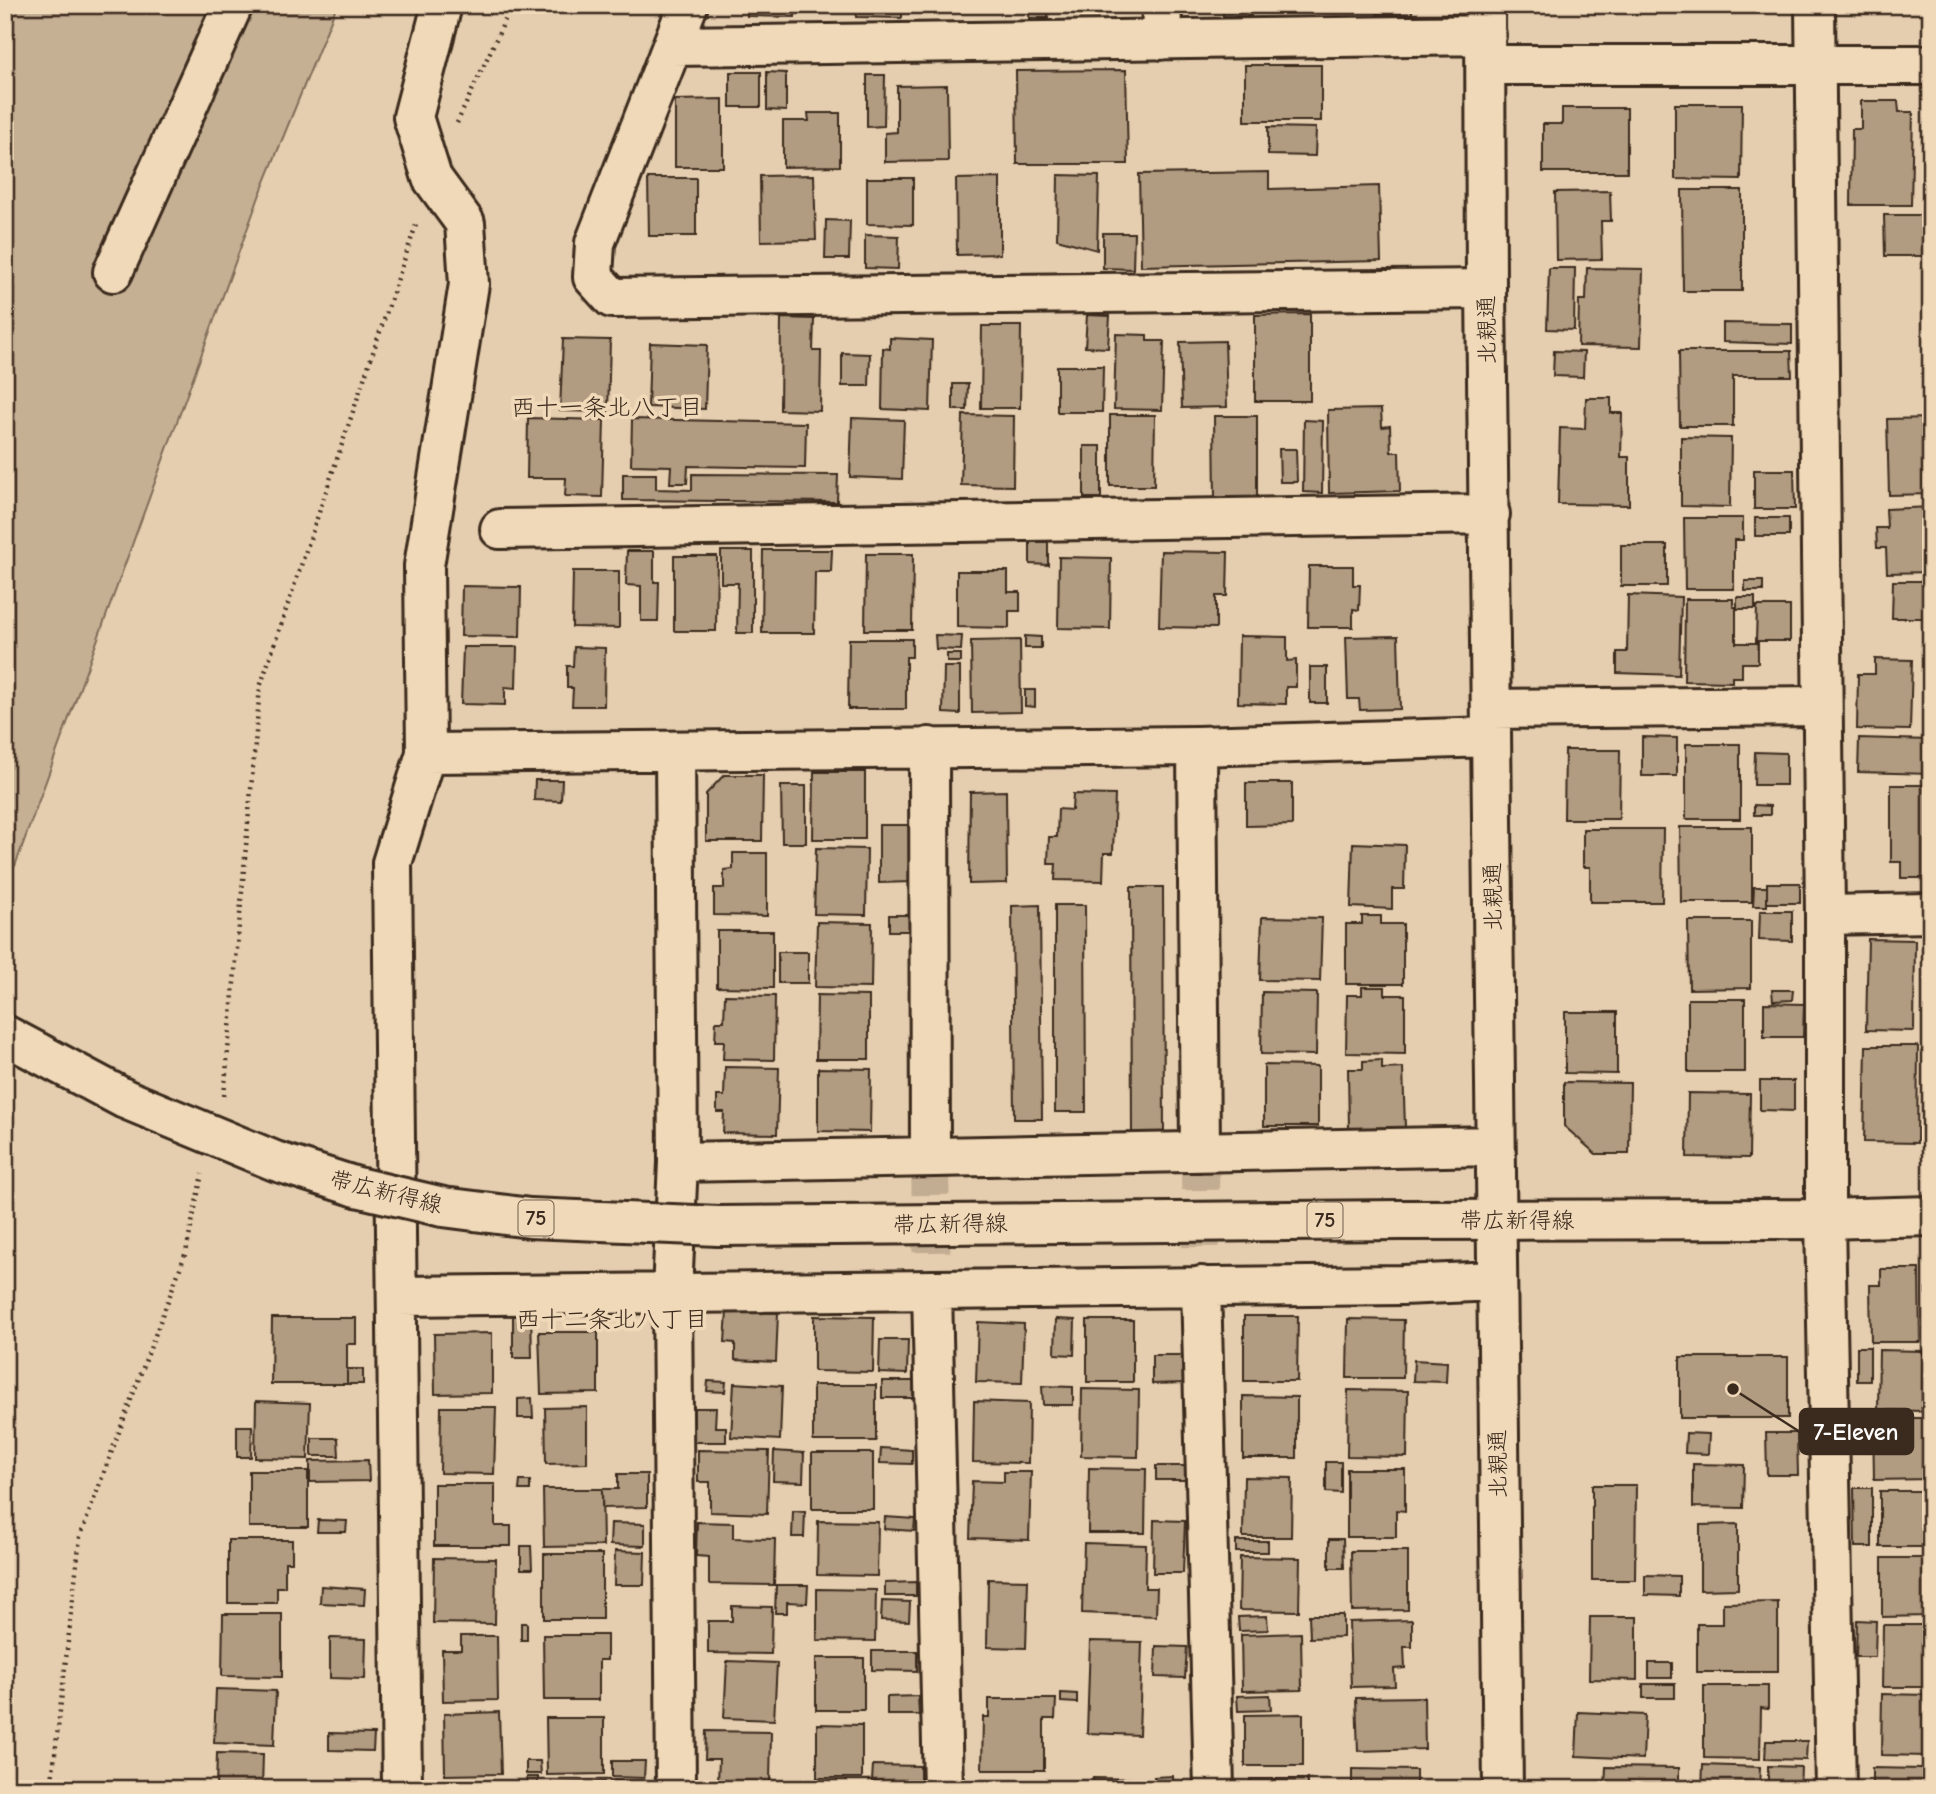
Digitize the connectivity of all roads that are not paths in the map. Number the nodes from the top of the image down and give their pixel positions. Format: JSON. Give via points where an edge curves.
{"nodes":[{"id":1,"x":233,"y":5,"type":"edge"},
{"id":2,"x":442,"y":5,"type":"edge"},
{"id":3,"x":688,"y":5,"type":"edge"},
{"id":4,"x":1815,"y":5,"type":"edge"},
{"id":5,"x":1161,"y":23,"type":"edge"},
{"id":6,"x":1486,"y":35,"type":"edge"},
{"id":7,"x":672,"y":46,"type":"junction"},
{"id":8,"x":1816,"y":65,"type":"junction"},
{"id":9,"x":1931,"y":65,"type":"edge"},
{"id":10,"x":113,"y":272,"type":"dead end"},
{"id":11,"x":1486,"y":289,"type":"junction"},
{"id":12,"x":1490,"y":514,"type":"junction"},
{"id":13,"x":500,"y":529,"type":"dead end"},
{"id":14,"x":1822,"y":706,"type":"junction"},
{"id":15,"x":1491,"y":723,"type":"junction"},
{"id":16,"x":1197,"y":746,"type":"junction"},
{"id":17,"x":929,"y":747,"type":"junction"},
{"id":18,"x":675,"y":752,"type":"junction"},
{"id":19,"x":426,"y":753,"type":"junction"},
{"id":20,"x":1931,"y":913,"type":"edge"},
{"id":21,"x":1825,"y":915,"type":"junction"},
{"id":22,"x":5,"y":1035,"type":"edge"},
{"id":23,"x":1495,"y":1146,"type":"junction"},
{"id":24,"x":1200,"y":1152,"type":"junction"},
{"id":25,"x":930,"y":1157,"type":"junction"},
{"id":26,"x":678,"y":1161,"type":"junction"},
{"id":27,"x":1931,"y":1216,"type":"edge"},
{"id":28,"x":1825,"y":1219,"type":"junction"},
{"id":29,"x":1495,"y":1220,"type":"junction"},
{"id":30,"x":1496,"y":1281,"type":"junction"},
{"id":31,"x":1201,"y":1286,"type":"junction"},
{"id":32,"x":932,"y":1290,"type":"junction"},
{"id":33,"x":672,"y":1292,"type":"junction"},
{"id":34,"x":398,"y":1296,"type":"junction"},
{"id":35,"x":402,"y":1789,"type":"edge"},
{"id":36,"x":676,"y":1789,"type":"edge"},
{"id":37,"x":943,"y":1789,"type":"edge"},
{"id":38,"x":1214,"y":1789,"type":"edge"},
{"id":39,"x":1503,"y":1789,"type":"edge"},
{"id":40,"x":1836,"y":1789,"type":"edge"}],
"edges":[{"from":1,"to":10,"type":"street"},
{"from":2,"to":19,"type":"street","via":[[414,117],[432,178],[465,223],[469,284],[424,566]]},
{"from":3,"to":7,"type":"street"},
{"from":4,"to":8,"type":"street"},
{"from":5,"to":6,"type":"street"},
{"from":5,"to":7,"type":"street"},
{"from":6,"to":8,"type":"street"},
{"from":6,"to":11,"type":"street","name":"北親通"},
{"from":7,"to":11,"type":"street","via":[[595,243],[593,277],[612,298]]},
{"from":8,"to":9,"type":"street"},
{"from":8,"to":14,"type":"street"},
{"from":11,"to":12,"type":"street","name":"北親通"},
{"from":12,"to":13,"type":"street"},
{"from":12,"to":15,"type":"street","name":"北親通"},
{"from":14,"to":15,"type":"street"},
{"from":14,"to":21,"type":"street"},
{"from":15,"to":16,"type":"street"},
{"from":15,"to":23,"type":"street","name":"北親通"},
{"from":16,"to":17,"type":"street"},
{"from":16,"to":24,"type":"street"},
{"from":17,"to":18,"type":"street"},
{"from":17,"to":25,"type":"street"},
{"from":18,"to":19,"type":"street"},
{"from":18,"to":26,"type":"street"},
{"from":19,"to":34,"type":"street","via":[[392,863]]},
{"from":20,"to":21,"type":"street"},
{"from":21,"to":28,"type":"street"},
{"from":22,"to":29,"type":"street","name":"帯広新得線","number":"75","bridge":true,"via":[[125,1099],[275,1161],[443,1207],[530,1218],[719,1226]]},
{"from":23,"to":24,"type":"street"},
{"from":23,"to":29,"type":"street","name":"北親通"},
{"from":24,"to":25,"type":"street"},
{"from":25,"to":26,"type":"street"},
{"from":26,"to":33,"type":"street"},
{"from":27,"to":28,"type":"street","name":"帯広新得線","number":"75"},
{"from":28,"to":29,"type":"street","name":"帯広新得線","number":"75"},
{"from":28,"to":40,"type":"street"},
{"from":29,"to":30,"type":"street","name":"北親通"},
{"from":30,"to":31,"type":"street"},
{"from":30,"to":39,"type":"street","name":"北親通"},
{"from":31,"to":32,"type":"street"},
{"from":31,"to":38,"type":"street"},
{"from":32,"to":33,"type":"street"},
{"from":32,"to":37,"type":"street"},
{"from":33,"to":34,"type":"street"},
{"from":33,"to":36,"type":"street"},
{"from":34,"to":35,"type":"street"}]}
